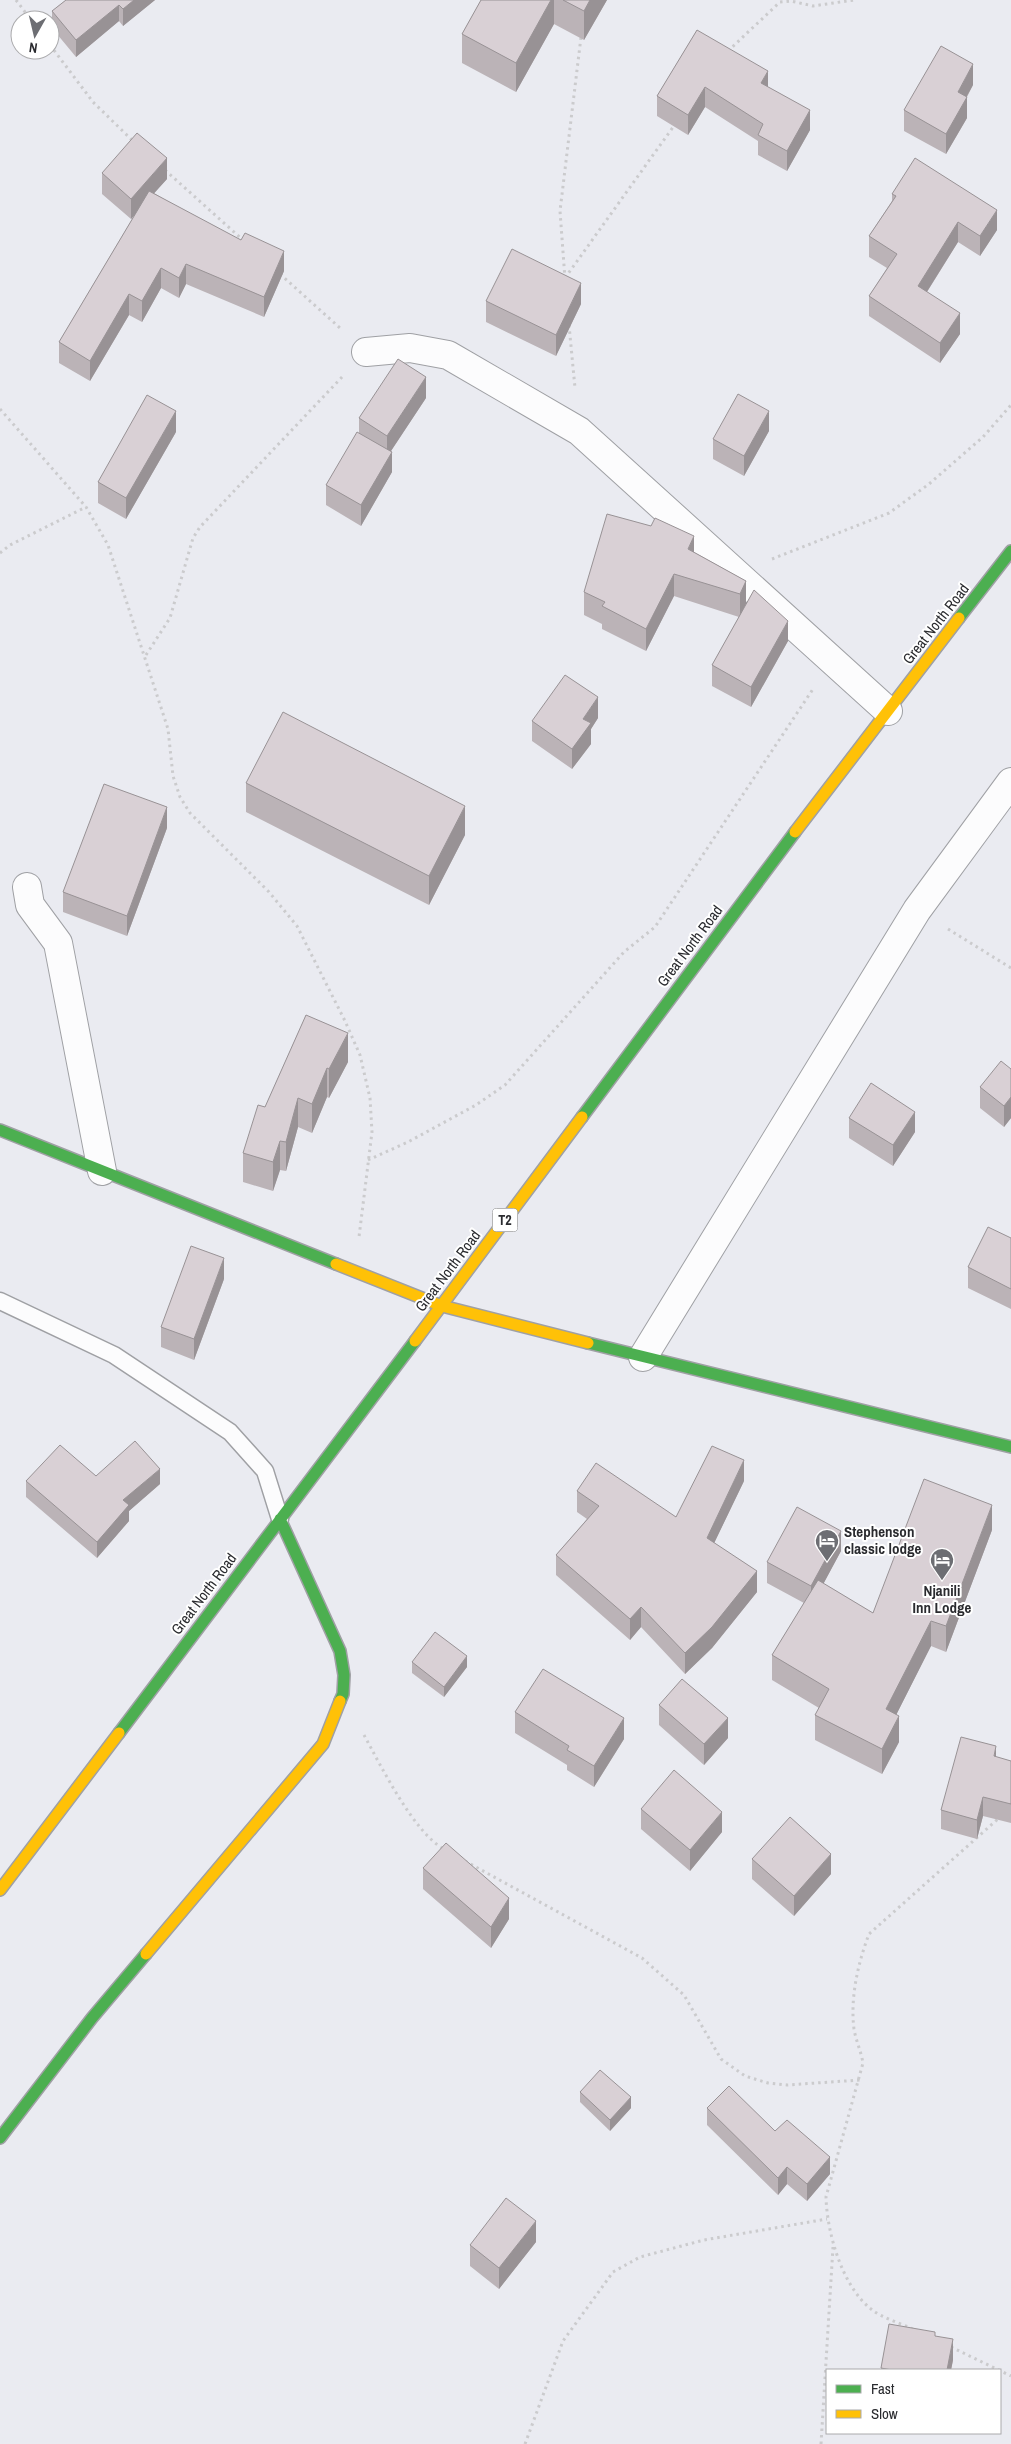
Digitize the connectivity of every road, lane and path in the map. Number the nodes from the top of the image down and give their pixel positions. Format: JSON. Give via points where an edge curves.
{"nodes":[{"id":1,"x":854,"y":0,"type":"edge"},
{"id":2,"x":582,"y":33,"type":"edge"},
{"id":3,"x":727,"y":53,"type":"edge"},
{"id":4,"x":60,"y":58,"type":"edge"},
{"id":5,"x":680,"y":117,"type":"edge"},
{"id":6,"x":139,"y":146,"type":"edge"},
{"id":7,"x":161,"y":166,"type":"edge"},
{"id":8,"x":249,"y":246,"type":"edge"},
{"id":9,"x":278,"y":272,"type":"edge"},
{"id":10,"x":565,"y":278,"type":"junction"},
{"id":11,"x":566,"y":288,"type":"edge"},
{"id":12,"x":568,"y":317,"type":"edge"},
{"id":13,"x":366,"y":352,"type":"junction"},
{"id":14,"x":1011,"y":405,"type":"edge"},
{"id":15,"x":0,"y":409,"type":"edge"},
{"id":16,"x":579,"y":431,"type":"junction"},
{"id":17,"x":86,"y":507,"type":"junction"},
{"id":18,"x":1011,"y":551,"type":"edge"},
{"id":19,"x":0,"y":553,"type":"edge"},
{"id":20,"x":736,"y":573,"type":"junction"},
{"id":21,"x":145,"y":656,"type":"junction"},
{"id":22,"x":833,"y":660,"type":"junction"},
{"id":23,"x":888,"y":711,"type":"junction"},
{"id":24,"x":1011,"y":782,"type":"edge"},
{"id":25,"x":27,"y":886,"type":"dead end"},
{"id":26,"x":917,"y":910,"type":"junction"},
{"id":27,"x":1011,"y":968,"type":"edge"},
{"id":28,"x":0,"y":1130,"type":"edge"},
{"id":29,"x":368,"y":1160,"type":"junction"},
{"id":30,"x":102,"y":1171,"type":"junction"},
{"id":31,"x":355,"y":1272,"type":"junction"},
{"id":32,"x":0,"y":1301,"type":"edge"},
{"id":33,"x":442,"y":1306,"type":"junction"},
{"id":34,"x":642,"y":1358,"type":"junction"},
{"id":35,"x":1011,"y":1447,"type":"edge"},
{"id":36,"x":280,"y":1519,"type":"junction"},
{"id":37,"x":343,"y":1694,"type":"junction"},
{"id":38,"x":1004,"y":1814,"type":"edge"},
{"id":39,"x":448,"y":1852,"type":"edge"},
{"id":40,"x":457,"y":1856,"type":"edge"},
{"id":41,"x":0,"y":1890,"type":"edge"},
{"id":42,"x":860,"y":2080,"type":"junction"},
{"id":43,"x":0,"y":2138,"type":"edge"},
{"id":44,"x":827,"y":2219,"type":"junction"},
{"id":45,"x":833,"y":2246,"type":"junction"},
{"id":46,"x":915,"y":2330,"type":"edge"},
{"id":47,"x":950,"y":2347,"type":"edge"},
{"id":48,"x":996,"y":2369,"type":"edge"},
{"id":49,"x":525,"y":2444,"type":"edge"},
{"id":50,"x":821,"y":2444,"type":"edge"}],
"edges":[{"from":1,"to":3,"type":"path","via":[[813,6],[780,2]]},
{"from":2,"to":10,"type":"path","via":[[560,211]]},
{"from":4,"to":6,"type":"path","via":[[93,102]]},
{"from":5,"to":10,"type":"path"},
{"from":7,"to":8,"type":"path"},
{"from":9,"to":13,"type":"path"},
{"from":10,"to":11,"type":"path"},
{"from":12,"to":16,"type":"path"},
{"from":13,"to":16,"type":"street","via":[[410,348],[448,355]]},
{"from":13,"to":21,"type":"path","via":[[192,538],[170,618]]},
{"from":14,"to":20,"type":"path","via":[[983,436],[929,484],[889,513]]},
{"from":15,"to":17,"type":"path"},
{"from":16,"to":20,"type":"street"},
{"from":17,"to":19,"type":"path"},
{"from":17,"to":21,"type":"path","via":[[108,545]]},
{"from":18,"to":23,"type":"main road","name":"Great North Road","number":"T2"},
{"from":20,"to":22,"type":"street"},
{"from":21,"to":29,"type":"path","via":[[168,729],[173,776],[180,797],[190,814],[269,892],[297,926],[345,1021],[360,1055],[370,1098],[372,1132]]},
{"from":22,"to":23,"type":"street"},
{"from":22,"to":29,"type":"path","via":[[655,926],[624,952],[505,1085],[476,1105]]},
{"from":23,"to":33,"type":"main road","name":"Great North Road","number":"T2","via":[[761,876]]},
{"from":24,"to":26,"type":"street"},
{"from":25,"to":30,"type":"street","via":[[30,905],[58,943]]},
{"from":26,"to":27,"type":"path"},
{"from":26,"to":34,"type":"street"},
{"from":28,"to":30,"type":"main road"},
{"from":29,"to":31,"type":"path"},
{"from":30,"to":31,"type":"main road"},
{"from":31,"to":33,"type":"main road"},
{"from":32,"to":36,"type":"lane","via":[[114,1355],[230,1432],[265,1471]]},
{"from":33,"to":34,"type":"main road"},
{"from":33,"to":36,"type":"main road","name":"Great North Road","number":"T2"},
{"from":34,"to":35,"type":"main road"},
{"from":36,"to":37,"type":"main road","via":[[340,1651]]},
{"from":36,"to":41,"type":"main road","name":"Great North Road","number":"T2"},
{"from":37,"to":39,"type":"path","via":[[414,1820]]},
{"from":37,"to":43,"type":"main road","via":[[323,1744],[92,2018]]},
{"from":38,"to":42,"type":"path","via":[[870,1934],[863,1950],[855,1989],[854,2031],[861,2048]]},
{"from":40,"to":42,"type":"path","via":[[642,1958],[684,1995],[721,2059],[745,2076],[787,2085]]},
{"from":42,"to":44,"type":"path","via":[[826,2197]]},
{"from":44,"to":45,"type":"path"},
{"from":44,"to":49,"type":"path","via":[[704,2240],[640,2257],[612,2272],[563,2341]]},
{"from":45,"to":46,"type":"path","via":[[850,2284],[871,2310]]},
{"from":45,"to":50,"type":"path"},
{"from":47,"to":48,"type":"path"}]}
